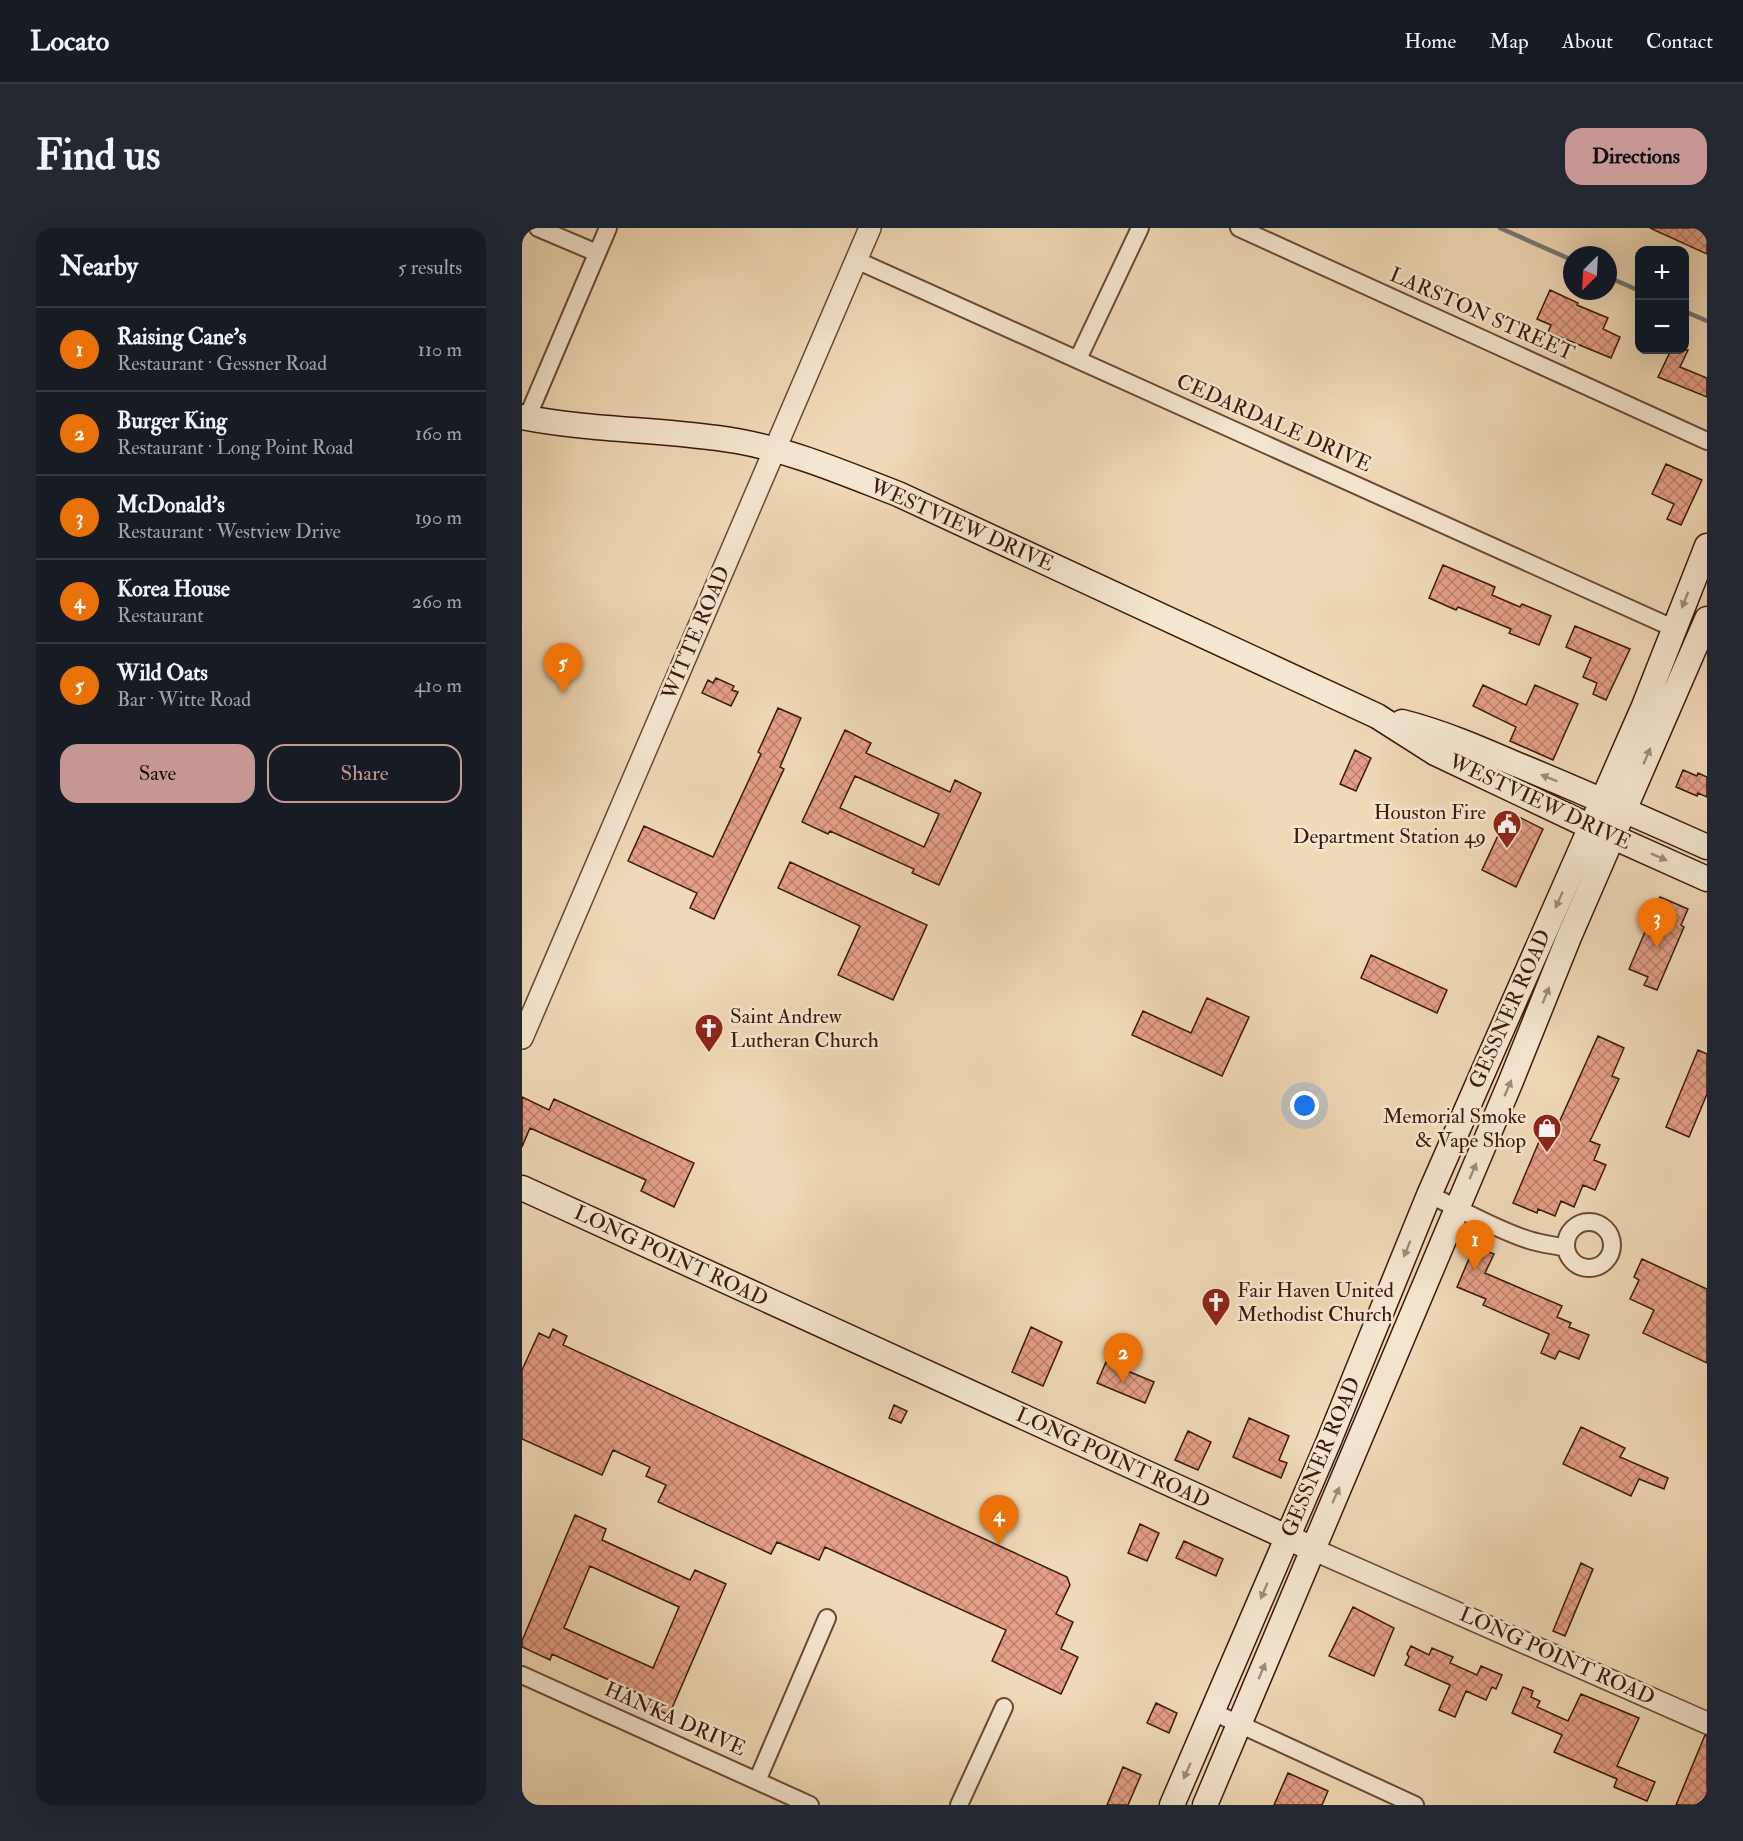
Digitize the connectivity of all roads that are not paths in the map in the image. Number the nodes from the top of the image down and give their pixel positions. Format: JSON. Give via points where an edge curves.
{"nodes":[{"id":1,"x":538,"y":228,"type":"edge"},
{"id":2,"x":608,"y":228,"type":"edge"},
{"id":3,"x":870,"y":228,"type":"edge"},
{"id":4,"x":1140,"y":228,"type":"edge"},
{"id":5,"x":1239,"y":228,"type":"edge"},
{"id":6,"x":597,"y":253,"type":"junction"},
{"id":7,"x":856,"y":260,"type":"junction"},
{"id":8,"x":1078,"y":359,"type":"junction"},
{"id":9,"x":525,"y":417,"type":"edge"},
{"id":10,"x":1707,"y":441,"type":"edge"},
{"id":11,"x":774,"y":450,"type":"junction"},
{"id":12,"x":1707,"y":546,"type":"edge"},
{"id":13,"x":1707,"y":619,"type":"edge"},
{"id":14,"x":1673,"y":628,"type":"junction"},
{"id":15,"x":1377,"y":716,"type":"junction"},
{"id":16,"x":1614,"y":805,"type":"junction"},
{"id":17,"x":1601,"y":832,"type":"junction"},
{"id":18,"x":1707,"y":848,"type":"edge"},
{"id":19,"x":1707,"y":879,"type":"edge"},
{"id":20,"x":1581,"y":880,"type":"junction"},
{"id":21,"x":1500,"y":1030,"type":"junction"},
{"id":22,"x":522,"y":1038,"type":"edge"},
{"id":23,"x":1527,"y":1042,"type":"junction"},
{"id":24,"x":522,"y":1188,"type":"edge"},
{"id":25,"x":1429,"y":1195,"type":"junction"},
{"id":26,"x":1458,"y":1207,"type":"junction"},
{"id":27,"x":1566,"y":1248,"type":"dead end"},
{"id":28,"x":1287,"y":1538,"type":"junction"},
{"id":29,"x":1312,"y":1549,"type":"junction"},
{"id":30,"x":827,"y":1618,"type":"dead end"},
{"id":31,"x":522,"y":1675,"type":"edge"},
{"id":32,"x":1004,"y":1707,"type":"dead end"},
{"id":33,"x":1213,"y":1712,"type":"junction"},
{"id":34,"x":1707,"y":1723,"type":"edge"},
{"id":35,"x":1239,"y":1725,"type":"junction"},
{"id":36,"x":757,"y":1781,"type":"junction"},
{"id":37,"x":810,"y":1805,"type":"edge"},
{"id":38,"x":959,"y":1805,"type":"edge"},
{"id":39,"x":1172,"y":1805,"type":"edge"},
{"id":40,"x":1205,"y":1805,"type":"edge"},
{"id":41,"x":1415,"y":1805,"type":"edge"}],
"edges":[{"from":1,"to":6,"type":"street"},
{"from":2,"to":6,"type":"street"},
{"from":3,"to":7,"type":"street","name":"WITTE ROAD"},
{"from":4,"to":8,"type":"street"},
{"from":5,"to":10,"type":"street","name":"LARSTON STREET"},
{"from":6,"to":9,"type":"street"},
{"from":7,"to":8,"type":"street","name":"CEDARDALE DRIVE"},
{"from":7,"to":11,"type":"street","name":"WITTE ROAD"},
{"from":8,"to":14,"type":"street","name":"CEDARDALE DRIVE"},
{"from":9,"to":11,"type":"main road","name":"WESTVIEW DRIVE","via":[[737,441]]},
{"from":11,"to":15,"type":"main road","name":"WESTVIEW DRIVE","via":[[898,494]]},
{"from":11,"to":22,"type":"street","name":"WITTE ROAD"},
{"from":12,"to":14,"type":"main road","name":"GESSNER ROAD","one_way":true},
{"from":16,"to":13,"type":"main road","name":"GESSNER ROAD","one_way":true},
{"from":14,"to":16,"type":"main road","name":"GESSNER ROAD"},
{"from":16,"to":15,"type":"main road","name":"WESTVIEW DRIVE","one_way":true,"via":[[1420,727]]},
{"from":15,"to":17,"type":"main road","name":"WESTVIEW DRIVE","via":[[1435,753]]},
{"from":16,"to":17,"type":"main road","name":"GESSNER ROAD"},
{"from":16,"to":18,"type":"main road","name":"WESTVIEW DRIVE"},
{"from":17,"to":19,"type":"main road","name":"WESTVIEW DRIVE","one_way":true},
{"from":17,"to":20,"type":"main road","name":"GESSNER ROAD"},
{"from":20,"to":21,"type":"main road","name":"GESSNER ROAD","one_way":true},
{"from":23,"to":20,"type":"main road","name":"GESSNER ROAD","one_way":true},
{"from":21,"to":23,"type":"main road"},
{"from":21,"to":25,"type":"main road","name":"GESSNER ROAD"},
{"from":26,"to":23,"type":"main road","name":"GESSNER ROAD","one_way":true},
{"from":24,"to":28,"type":"main road","name":"LONG POINT ROAD"},
{"from":25,"to":26,"type":"street"},
{"from":25,"to":28,"type":"main road","name":"GESSNER ROAD","one_way":true},
{"from":26,"to":27,"type":"street","via":[[1514,1235]]},
{"from":29,"to":26,"type":"main road","name":"GESSNER ROAD","one_way":true},
{"from":28,"to":29,"type":"main road","name":"LONG POINT ROAD"},
{"from":28,"to":33,"type":"main road","name":"GESSNER ROAD","one_way":true},
{"from":29,"to":34,"type":"street","name":"LONG POINT ROAD"},
{"from":35,"to":29,"type":"main road","name":"GESSNER ROAD","one_way":true},
{"from":30,"to":36,"type":"street"},
{"from":31,"to":36,"type":"street","name":"HANKA DRIVE"},
{"from":32,"to":38,"type":"street"},
{"from":33,"to":35,"type":"street"},
{"from":33,"to":39,"type":"main road","name":"GESSNER ROAD","one_way":true},
{"from":35,"to":40,"type":"main road","name":"GESSNER ROAD"},
{"from":35,"to":41,"type":"street"},
{"from":36,"to":37,"type":"street","name":"HANKA DRIVE"}]}
